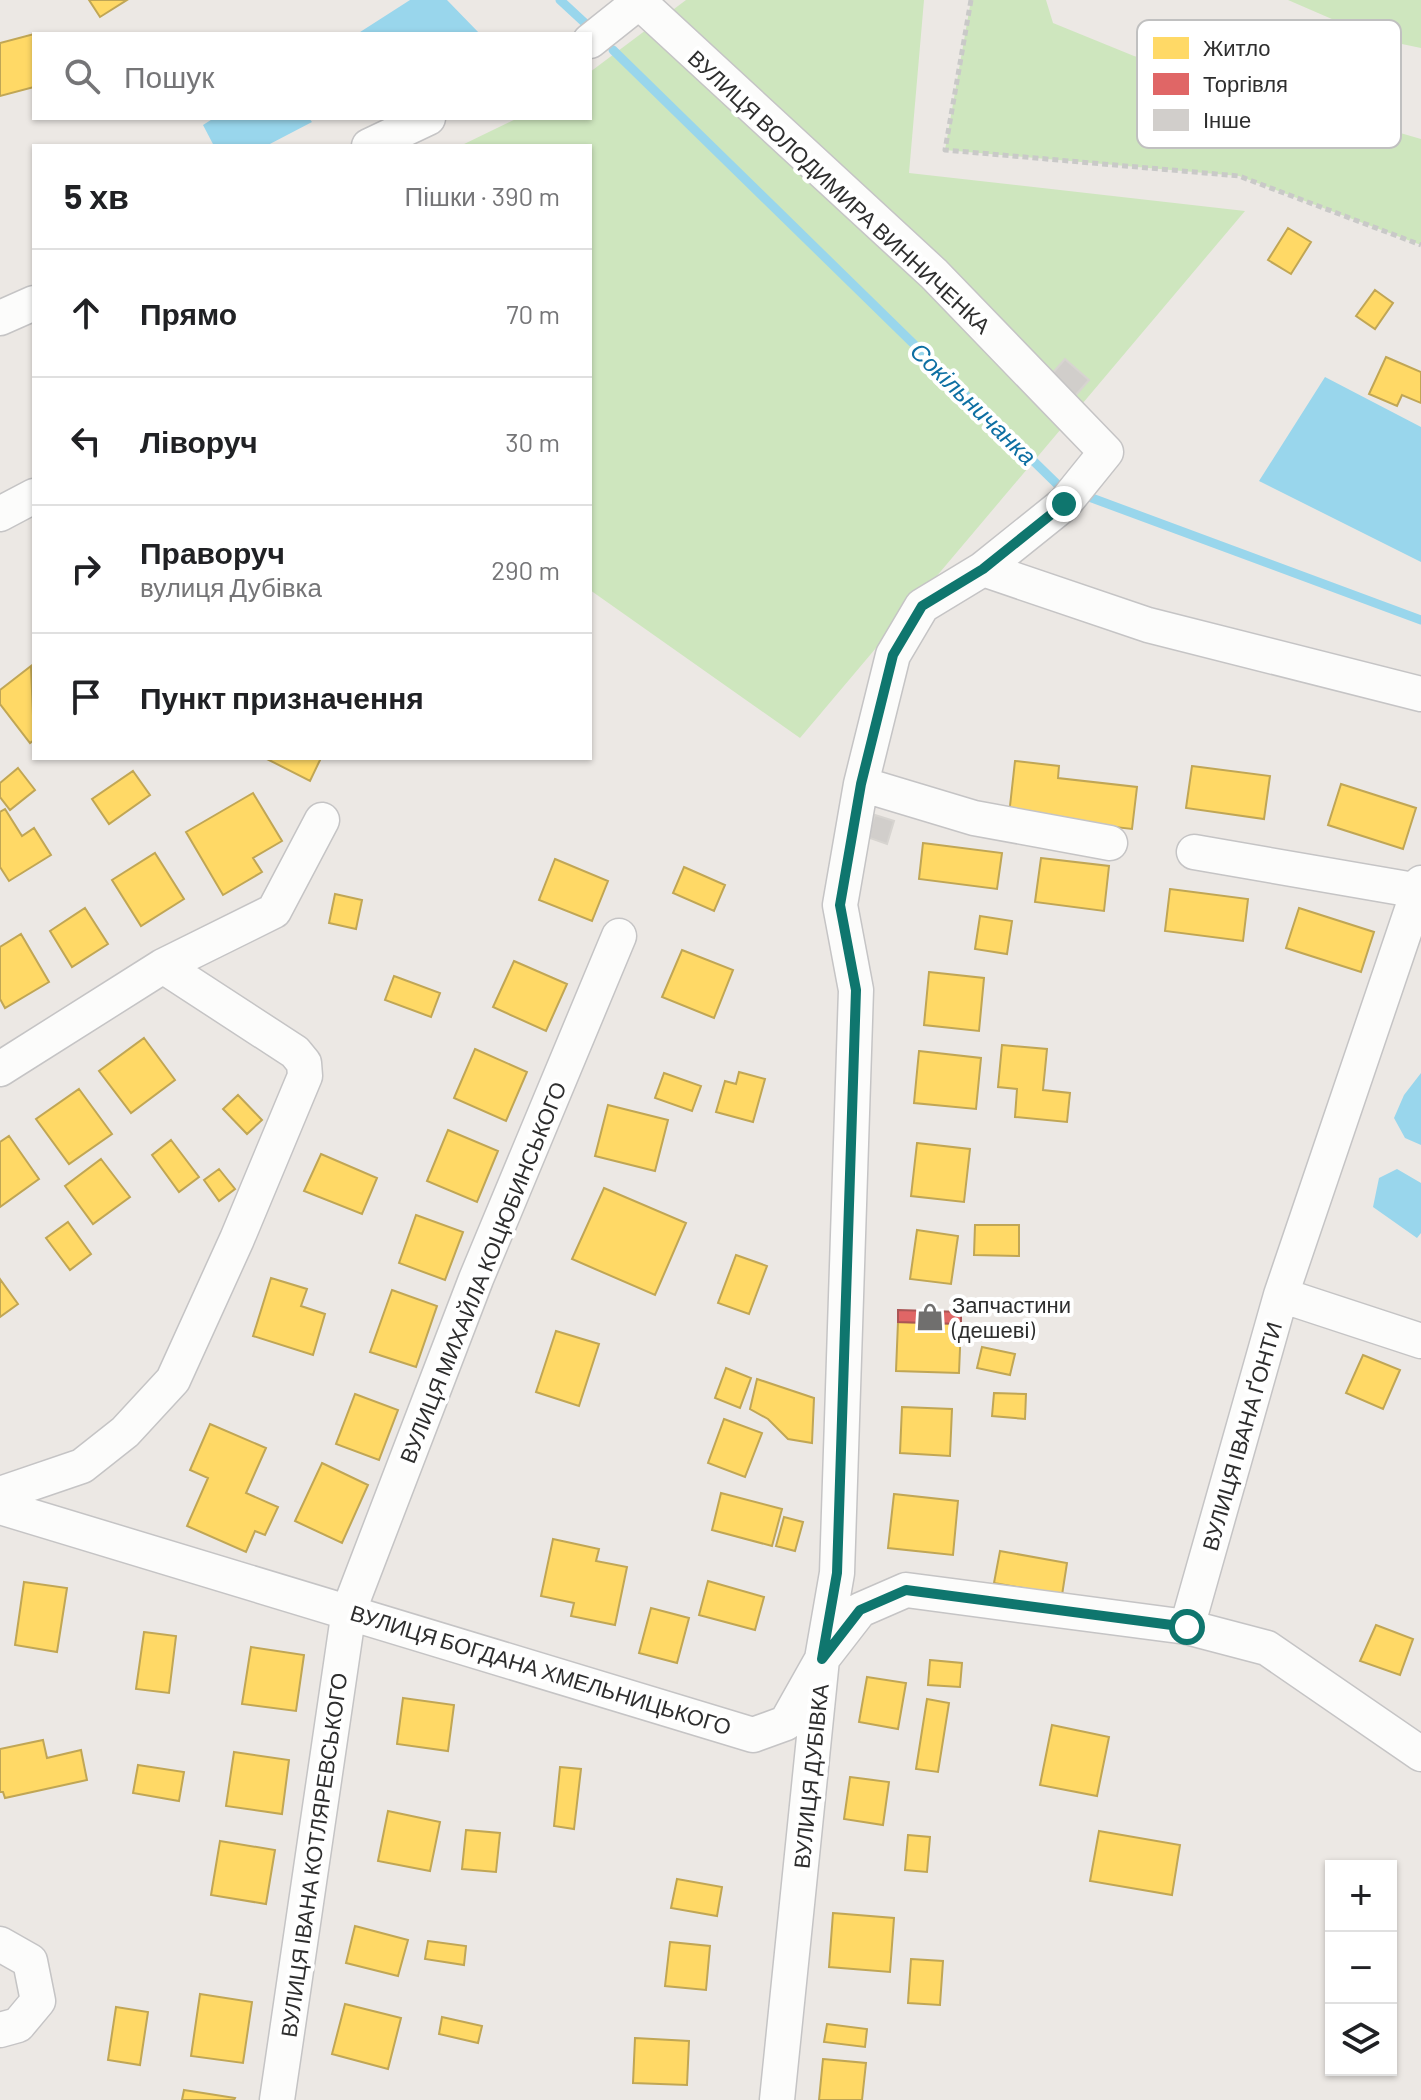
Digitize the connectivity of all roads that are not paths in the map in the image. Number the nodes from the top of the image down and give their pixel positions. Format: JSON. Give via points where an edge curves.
{"nodes":[{"id":1,"x":638,"y":1,"type":"edge"},
{"id":2,"x":592,"y":39,"type":"edge"},
{"id":3,"x":424,"y":120,"type":"edge"},
{"id":4,"x":373,"y":144,"type":"edge"},
{"id":5,"x":32,"y":304,"type":"edge"},
{"id":6,"x":0,"y":318,"type":"edge"},
{"id":7,"x":1106,"y":452,"type":"joint"},
{"id":8,"x":32,"y":497,"type":"edge"},
{"id":9,"x":0,"y":514,"type":"edge"},
{"id":10,"x":983,"y":569,"type":"junction"},
{"id":11,"x":1421,"y":694,"type":"edge"},
{"id":12,"x":861,"y":784,"type":"junction"},
{"id":13,"x":322,"y":820,"type":"dead end"},
{"id":14,"x":1110,"y":843,"type":"dead end"},
{"id":15,"x":1194,"y":852,"type":"dead end"},
{"id":16,"x":1420,"y":887,"type":"edge"},
{"id":17,"x":619,"y":936,"type":"dead end"},
{"id":18,"x":163,"y":966,"type":"junction"},
{"id":19,"x":0,"y":1069,"type":"edge"},
{"id":20,"x":1281,"y":1295,"type":"junction"},
{"id":21,"x":1421,"y":1341,"type":"edge"},
{"id":22,"x":0,"y":1494,"type":"edge"},
{"id":23,"x":0,"y":1507,"type":"edge"},
{"id":24,"x":349,"y":1610,"type":"junction"},
{"id":25,"x":1187,"y":1627,"type":"junction"},
{"id":26,"x":822,"y":1659,"type":"junction"},
{"id":27,"x":1421,"y":1754,"type":"edge"},
{"id":28,"x":0,"y":1944,"type":"edge"},
{"id":29,"x":0,"y":2030,"type":"edge"},
{"id":30,"x":277,"y":2100,"type":"edge"},
{"id":31,"x":777,"y":2100,"type":"edge"}],
"edges":[{"from":1,"to":2,"type":"street","name":"ВУЛИЦЯ ВОЛОДИМИРА ВИННИЧЕНКА"},
{"from":1,"to":7,"type":"street","name":"ВУЛИЦЯ ВОЛОДИМИРА ВИННИЧЕНКА","via":[[934,274]]},
{"from":3,"to":4,"type":"street"},
{"from":5,"to":6,"type":"street"},
{"from":7,"to":10,"type":"street","name":"ВУЛИЦЯ ДУБІВКА","via":[[1070,497]]},
{"from":8,"to":9,"type":"street"},
{"from":10,"to":11,"type":"street","via":[[1148,625]]},
{"from":10,"to":12,"type":"street","name":"ВУЛИЦЯ ДУБІВКА","via":[[922,606],[893,655]]},
{"from":12,"to":14,"type":"street","via":[[974,818]]},
{"from":12,"to":26,"type":"street","name":"ВУЛИЦЯ ДУБІВКА","via":[[840,905],[856,990],[837,1573]]},
{"from":13,"to":18,"type":"street","via":[[274,911]]},
{"from":15,"to":16,"type":"street"},
{"from":16,"to":20,"type":"street"},
{"from":17,"to":24,"type":"street","name":"ВУЛИЦЯ МИХАЙЛА КОЦЮБИНСЬКОГО","via":[[476,1279]]},
{"from":18,"to":19,"type":"street"},
{"from":18,"to":22,"type":"street","via":[[295,1052],[304,1063],[305,1076],[173,1380],[125,1432],[82,1466]]},
{"from":20,"to":21,"type":"street","name":"ВУЛИЦЯ ІВАНА ҐОНТИ"},
{"from":20,"to":25,"type":"street","name":"ВУЛИЦЯ ІВАНА ҐОНТИ"},
{"from":23,"to":24,"type":"street","name":"ВУЛИЦЯ БОГДАНА ХМЕЛЬНИЦЬКОГО"},
{"from":24,"to":26,"type":"street","name":"ВУЛИЦЯ БОГДАНА ХМЕЛЬНИЦЬКОГО","via":[[753,1735],[786,1723]]},
{"from":24,"to":30,"type":"street","name":"ВУЛИЦЯ ІВАНА КОТЛЯРЕВСЬКОГО"},
{"from":25,"to":26,"type":"street","name":"ВУЛИЦЯ БОГДАНА ХМЕЛЬНИЦЬКОГО","via":[[906,1590],[860,1610]]},
{"from":25,"to":27,"type":"street","name":"ВУЛИЦЯ БОГДАНА ХМЕЛЬНИЦЬКОГО","via":[[1267,1648]]},
{"from":26,"to":31,"type":"street","name":"ВУЛИЦЯ ДУБІВКА"},
{"from":28,"to":29,"type":"street","via":[[30,1961],[38,2001],[18,2025]]}]}
